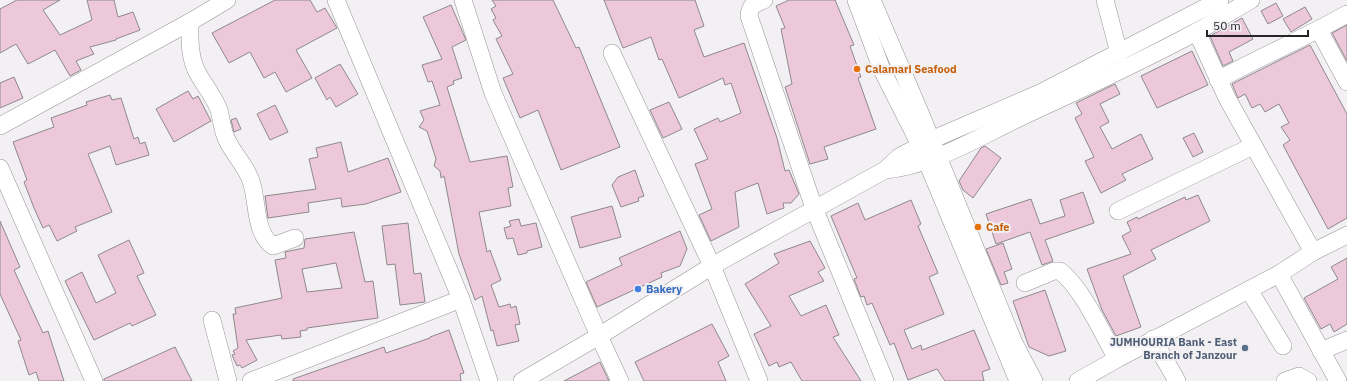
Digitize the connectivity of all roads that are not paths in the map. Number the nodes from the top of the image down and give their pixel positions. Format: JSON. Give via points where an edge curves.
{"nodes":[{"id":1,"x":227,"y":0,"type":"edge"},
{"id":2,"x":336,"y":0,"type":"edge"},
{"id":3,"x":464,"y":0,"type":"edge"},
{"id":4,"x":764,"y":0,"type":"edge"},
{"id":5,"x":856,"y":0,"type":"edge"},
{"id":6,"x":872,"y":0,"type":"edge"},
{"id":7,"x":1105,"y":0,"type":"edge"},
{"id":8,"x":1220,"y":0,"type":"edge"},
{"id":9,"x":1251,"y":0,"type":"edge"},
{"id":10,"x":1190,"y":7,"type":"edge"},
{"id":11,"x":1347,"y":14,"type":"edge"},
{"id":12,"x":190,"y":22,"type":"junction"},
{"id":13,"x":1319,"y":30,"type":"junction"},
{"id":14,"x":1197,"y":32,"type":"junction"},
{"id":15,"x":612,"y":53,"type":"dead end"},
{"id":16,"x":1119,"y":53,"type":"junction"},
{"id":17,"x":1218,"y":80,"type":"junction"},
{"id":18,"x":1347,"y":82,"type":"edge"},
{"id":19,"x":0,"y":126,"type":"edge"},
{"id":20,"x":1253,"y":146,"type":"junction"},
{"id":21,"x":929,"y":151,"type":"junction"},
{"id":22,"x":0,"y":168,"type":"edge"},
{"id":23,"x":814,"y":208,"type":"junction"},
{"id":24,"x":1118,"y":211,"type":"dead end"},
{"id":25,"x":1347,"y":235,"type":"edge"},
{"id":26,"x":295,"y":238,"type":"dead end"},
{"id":27,"x":1314,"y":252,"type":"junction"},
{"id":28,"x":712,"y":266,"type":"junction"},
{"id":29,"x":1279,"y":274,"type":"junction"},
{"id":30,"x":1025,"y":283,"type":"dead end"},
{"id":31,"x":1249,"y":290,"type":"junction"},
{"id":32,"x":461,"y":299,"type":"junction"},
{"id":33,"x":212,"y":320,"type":"dead end"},
{"id":34,"x":599,"y":336,"type":"junction"},
{"id":35,"x":1153,"y":339,"type":"junction"},
{"id":36,"x":1347,"y":340,"type":"edge"},
{"id":37,"x":1283,"y":346,"type":"dead end"},
{"id":38,"x":1321,"y":351,"type":"junction"},
{"id":39,"x":1112,"y":368,"type":"edge"},
{"id":40,"x":94,"y":381,"type":"edge"},
{"id":41,"x":228,"y":381,"type":"edge"},
{"id":42,"x":251,"y":381,"type":"edge"},
{"id":43,"x":489,"y":381,"type":"edge"},
{"id":44,"x":522,"y":381,"type":"edge"},
{"id":45,"x":620,"y":381,"type":"edge"},
{"id":46,"x":758,"y":381,"type":"edge"},
{"id":47,"x":885,"y":381,"type":"edge"},
{"id":48,"x":1018,"y":381,"type":"edge"},
{"id":49,"x":1034,"y":381,"type":"edge"},
{"id":50,"x":1078,"y":381,"type":"edge"},
{"id":51,"x":1177,"y":381,"type":"edge"},
{"id":52,"x":1286,"y":381,"type":"edge"},
{"id":53,"x":1308,"y":381,"type":"edge"},
{"id":54,"x":1338,"y":381,"type":"edge"}],
"edges":[{"from":1,"to":12,"type":"street"},
{"from":2,"to":32,"type":"street"},
{"from":3,"to":34,"type":"street","via":[[493,93]]},
{"from":4,"to":23,"type":"street","via":[[750,8],[749,16]]},
{"from":5,"to":21,"type":"street","via":[[882,70]]},
{"from":6,"to":21,"type":"street"},
{"from":7,"to":16,"type":"street"},
{"from":8,"to":10,"type":"street"},
{"from":9,"to":14,"type":"street"},
{"from":10,"to":16,"type":"street"},
{"from":11,"to":13,"type":"street"},
{"from":12,"to":19,"type":"street"},
{"from":12,"to":26,"type":"street","via":[[192,59],[219,109],[228,143],[243,163],[252,181],[263,233],[273,246]]},
{"from":13,"to":17,"type":"street"},
{"from":13,"to":18,"type":"street"},
{"from":14,"to":17,"type":"street"},
{"from":14,"to":21,"type":"street","via":[[1127,67]]},
{"from":15,"to":28,"type":"street"},
{"from":16,"to":21,"type":"street"},
{"from":17,"to":20,"type":"street"},
{"from":20,"to":24,"type":"street"},
{"from":20,"to":27,"type":"street"},
{"from":21,"to":23,"type":"street","via":[[899,156],[885,170]]},
{"from":21,"to":48,"type":"street"},
{"from":21,"to":49,"type":"street","via":[[1014,343]]},
{"from":22,"to":40,"type":"street"},
{"from":23,"to":28,"type":"street"},
{"from":23,"to":47,"type":"street"},
{"from":25,"to":27,"type":"street"},
{"from":27,"to":29,"type":"street"},
{"from":28,"to":34,"type":"street"},
{"from":28,"to":46,"type":"street"},
{"from":29,"to":31,"type":"street"},
{"from":29,"to":38,"type":"street"},
{"from":30,"to":39,"type":"street","via":[[1054,271],[1066,275],[1081,294]]},
{"from":31,"to":35,"type":"street"},
{"from":31,"to":37,"type":"street"},
{"from":32,"to":42,"type":"street"},
{"from":32,"to":43,"type":"street"},
{"from":33,"to":41,"type":"street"},
{"from":34,"to":44,"type":"street"},
{"from":34,"to":45,"type":"street"},
{"from":35,"to":39,"type":"street"},
{"from":35,"to":51,"type":"street"},
{"from":36,"to":38,"type":"street"},
{"from":38,"to":54,"type":"street"},
{"from":39,"to":50,"type":"street"},
{"from":52,"to":53,"type":"street","via":[[1299,376]]}]}
